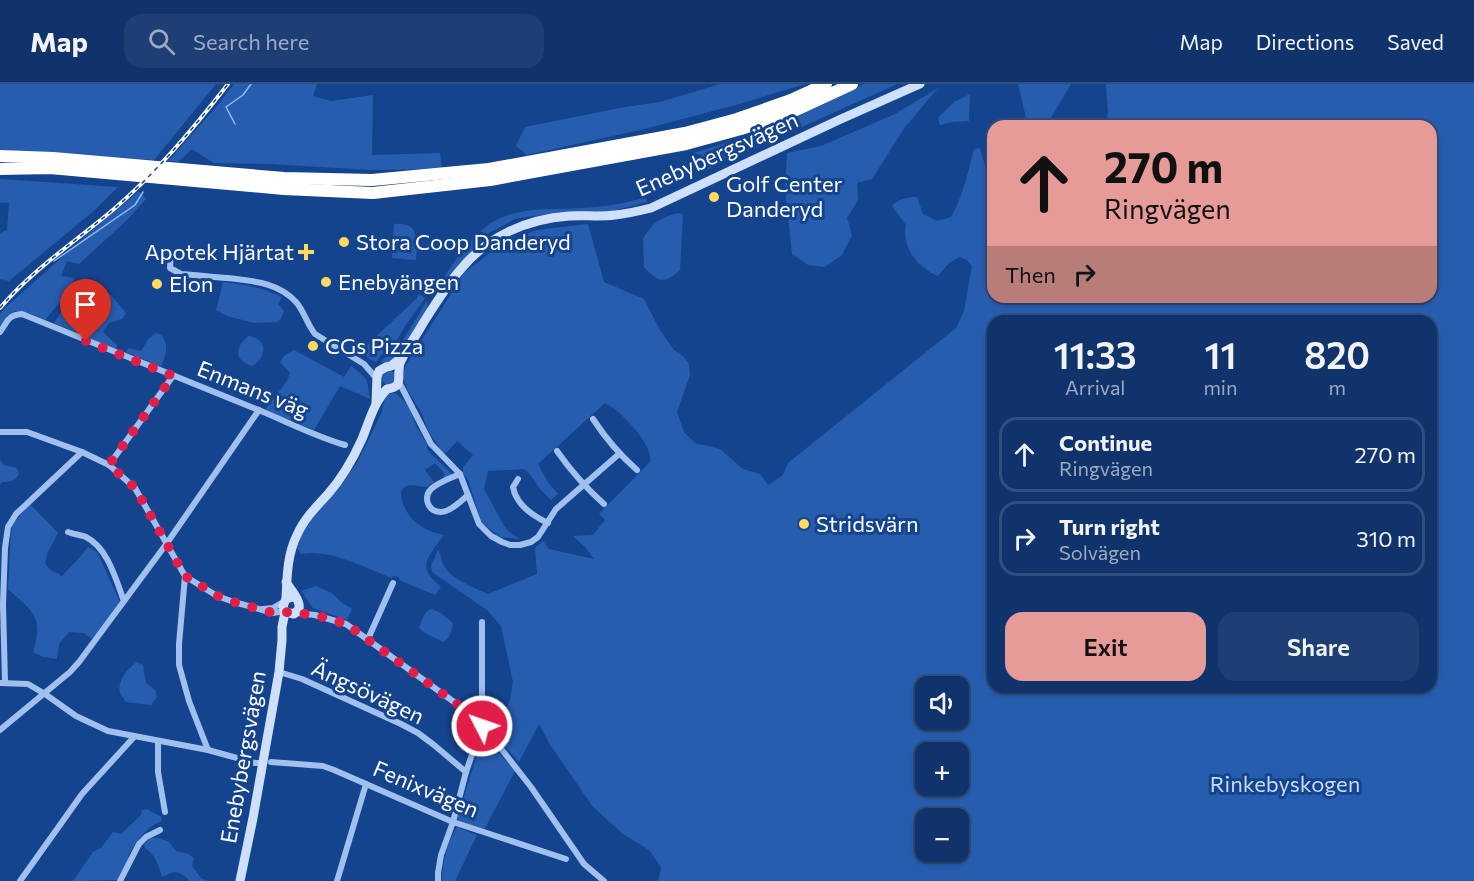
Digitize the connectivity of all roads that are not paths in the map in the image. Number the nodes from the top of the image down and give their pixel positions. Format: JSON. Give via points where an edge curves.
{"nodes":[{"id":1,"x":826,"y":84,"type":"edge"},
{"id":2,"x":852,"y":84,"type":"edge"},
{"id":3,"x":920,"y":84,"type":"edge"},
{"id":4,"x":0,"y":156,"type":"edge"},
{"id":5,"x":109,"y":168,"type":"junction"},
{"id":6,"x":0,"y":169,"type":"edge"},
{"id":7,"x":201,"y":176,"type":"junction"},
{"id":8,"x":171,"y":254,"type":"dead end"},
{"id":9,"x":0,"y":332,"type":"edge"},
{"id":10,"x":364,"y":364,"type":"junction"},
{"id":11,"x":391,"y":369,"type":"junction"},
{"id":12,"x":173,"y":376,"type":"junction"},
{"id":13,"x":378,"y":381,"type":"junction"},
{"id":14,"x":393,"y":387,"type":"junction"},
{"id":15,"x":376,"y":403,"type":"junction"},
{"id":16,"x":259,"y":410,"type":"junction"},
{"id":17,"x":593,"y":419,"type":"dead end"},
{"id":18,"x":0,"y":432,"type":"edge"},
{"id":19,"x":345,"y":445,"type":"dead end"},
{"id":20,"x":557,"y":451,"type":"dead end"},
{"id":21,"x":82,"y":452,"type":"junction"},
{"id":22,"x":619,"y":454,"type":"junction"},
{"id":23,"x":109,"y":465,"type":"junction"},
{"id":24,"x":637,"y":470,"type":"dead end"},
{"id":25,"x":460,"y":474,"type":"junction"},
{"id":26,"x":518,"y":479,"type":"dead end"},
{"id":27,"x":583,"y":485,"type":"junction"},
{"id":28,"x":468,"y":495,"type":"junction"},
{"id":29,"x":604,"y":504,"type":"dead end"},
{"id":30,"x":548,"y":523,"type":"junction"},
{"id":31,"x":68,"y":532,"type":"dead end"},
{"id":32,"x":167,"y":543,"type":"junction"},
{"id":33,"x":3,"y":547,"type":"edge"},
{"id":34,"x":185,"y":576,"type":"junction"},
{"id":35,"x":393,"y":583,"type":"dead end"},
{"id":36,"x":124,"y":601,"type":"junction"},
{"id":37,"x":290,"y":607,"type":"junction"},
{"id":38,"x":482,"y":622,"type":"dead end"},
{"id":39,"x":368,"y":639,"type":"junction"},
{"id":40,"x":279,"y":672,"type":"junction"},
{"id":41,"x":2,"y":682,"type":"edge"},
{"id":42,"x":45,"y":694,"type":"junction"},
{"id":43,"x":482,"y":726,"type":"junction"},
{"id":44,"x":0,"y":729,"type":"edge"},
{"id":45,"x":134,"y":737,"type":"junction"},
{"id":46,"x":158,"y":741,"type":"junction"},
{"id":47,"x":208,"y":750,"type":"junction"},
{"id":48,"x":267,"y":763,"type":"junction"},
{"id":49,"x":466,"y":772,"type":"junction"},
{"id":50,"x":366,"y":784,"type":"junction"},
{"id":51,"x":165,"y":812,"type":"dead end"},
{"id":52,"x":453,"y":822,"type":"junction"},
{"id":53,"x":160,"y":830,"type":"dead end"},
{"id":54,"x":566,"y":859,"type":"dead end"},
{"id":55,"x":20,"y":881,"type":"edge"},
{"id":56,"x":120,"y":881,"type":"edge"},
{"id":57,"x":240,"y":881,"type":"edge"},
{"id":58,"x":337,"y":881,"type":"edge"},
{"id":59,"x":438,"y":881,"type":"edge"},
{"id":60,"x":604,"y":881,"type":"edge"}],
"edges":[{"from":1,"to":7,"type":"highway","via":[[791,100],[686,133],[489,169],[372,180]]},
{"from":2,"to":7,"type":"highway","via":[[796,110],[741,129],[666,148],[490,180],[373,193],[284,189]]},
{"from":3,"to":11,"type":"main road","name":"Enebybergsvägen","via":[[651,208],[535,222],[495,238],[461,269]]},
{"from":4,"to":5,"type":"highway","via":[[53,158]]},
{"from":5,"to":6,"type":"highway"},
{"from":5,"to":7,"type":"highway"},
{"from":8,"to":10,"type":"street","via":[[170,268],[180,274],[256,281],[285,291],[315,334]]},
{"from":9,"to":12,"type":"street","name":"Enmans väg","via":[[9,318],[22,314]]},
{"from":10,"to":11,"type":"street"},
{"from":10,"to":13,"type":"street"},
{"from":11,"to":13,"type":"main road","name":"Enebybergsvägen","via":[[378,375]]},
{"from":11,"to":14,"type":"main road","via":[[400,378]]},
{"from":12,"to":16,"type":"street","name":"Enmans väg"},
{"from":12,"to":23,"type":"street"},
{"from":13,"to":14,"type":"main road","via":[[381,386]]},
{"from":13,"to":15,"type":"main road","name":"Enebybergsvägen"},
{"from":14,"to":15,"type":"main road","name":"Enebybergsvägen"},
{"from":14,"to":25,"type":"street","via":[[406,397],[430,444]]},
{"from":15,"to":37,"type":"main road","name":"Enebybergsvägen","via":[[344,472],[297,534],[286,582]]},
{"from":16,"to":19,"type":"street","name":"Enmans väg"},
{"from":16,"to":32,"type":"street"},
{"from":17,"to":22,"type":"street"},
{"from":18,"to":21,"type":"street","via":[[27,432]]},
{"from":20,"to":27,"type":"street"},
{"from":21,"to":23,"type":"street"},
{"from":21,"to":33,"type":"street","via":[[16,514]]},
{"from":22,"to":24,"type":"street"},
{"from":22,"to":27,"type":"street"},
{"from":23,"to":32,"type":"street","via":[[135,488]]},
{"from":25,"to":28,"type":"street"},
{"from":25,"to":28,"type":"street","via":[[429,490],[429,508],[442,513]]},
{"from":26,"to":30,"type":"street","via":[[513,486],[516,497],[532,515]]},
{"from":27,"to":29,"type":"street"},
{"from":27,"to":30,"type":"street","via":[[556,509]]},
{"from":28,"to":30,"type":"street","via":[[479,524],[491,536],[510,545],[531,542]]},
{"from":31,"to":36,"type":"street","via":[[86,537],[98,546]]},
{"from":32,"to":34,"type":"street"},
{"from":32,"to":36,"type":"street"},
{"from":33,"to":41,"type":"street"},
{"from":34,"to":37,"type":"street","via":[[234,602],[262,609]]},
{"from":34,"to":47,"type":"street","via":[[179,665]]},
{"from":35,"to":39,"type":"street"},
{"from":36,"to":42,"type":"street","via":[[79,662]]},
{"from":37,"to":39,"type":"street","via":[[346,624]]},
{"from":37,"to":40,"type":"main road","name":"Enebybergsvägen"},
{"from":38,"to":43,"type":"street"},
{"from":39,"to":43,"type":"street"},
{"from":40,"to":48,"type":"main road","name":"Enebybergsvägen"},
{"from":40,"to":49,"type":"street","name":"Ängsövägen","via":[[418,733]]},
{"from":41,"to":42,"type":"street","name":"Fenixvägen","via":[[28,684]]},
{"from":42,"to":44,"type":"street"},
{"from":42,"to":45,"type":"street","name":"Fenixvägen","via":[[108,732]]},
{"from":43,"to":49,"type":"street"},
{"from":43,"to":60,"type":"street","via":[[531,787],[581,861]]},
{"from":45,"to":46,"type":"street","name":"Fenixvägen"},
{"from":45,"to":55,"type":"street","via":[[82,794]]},
{"from":46,"to":47,"type":"street","name":"Fenixvägen"},
{"from":46,"to":51,"type":"street","via":[[158,772]]},
{"from":47,"to":48,"type":"street","name":"Fenixvägen"},
{"from":48,"to":50,"type":"street","name":"Fenixvägen","via":[[323,766]]},
{"from":48,"to":57,"type":"main road","name":"Enebybergsvägen"},
{"from":49,"to":52,"type":"street"},
{"from":50,"to":52,"type":"street","name":"Fenixvägen"},
{"from":50,"to":58,"type":"street"},
{"from":52,"to":54,"type":"street","name":"Fenixvägen"},
{"from":52,"to":59,"type":"street","via":[[441,855]]},
{"from":53,"to":56,"type":"street","via":[[139,844]]}]}
